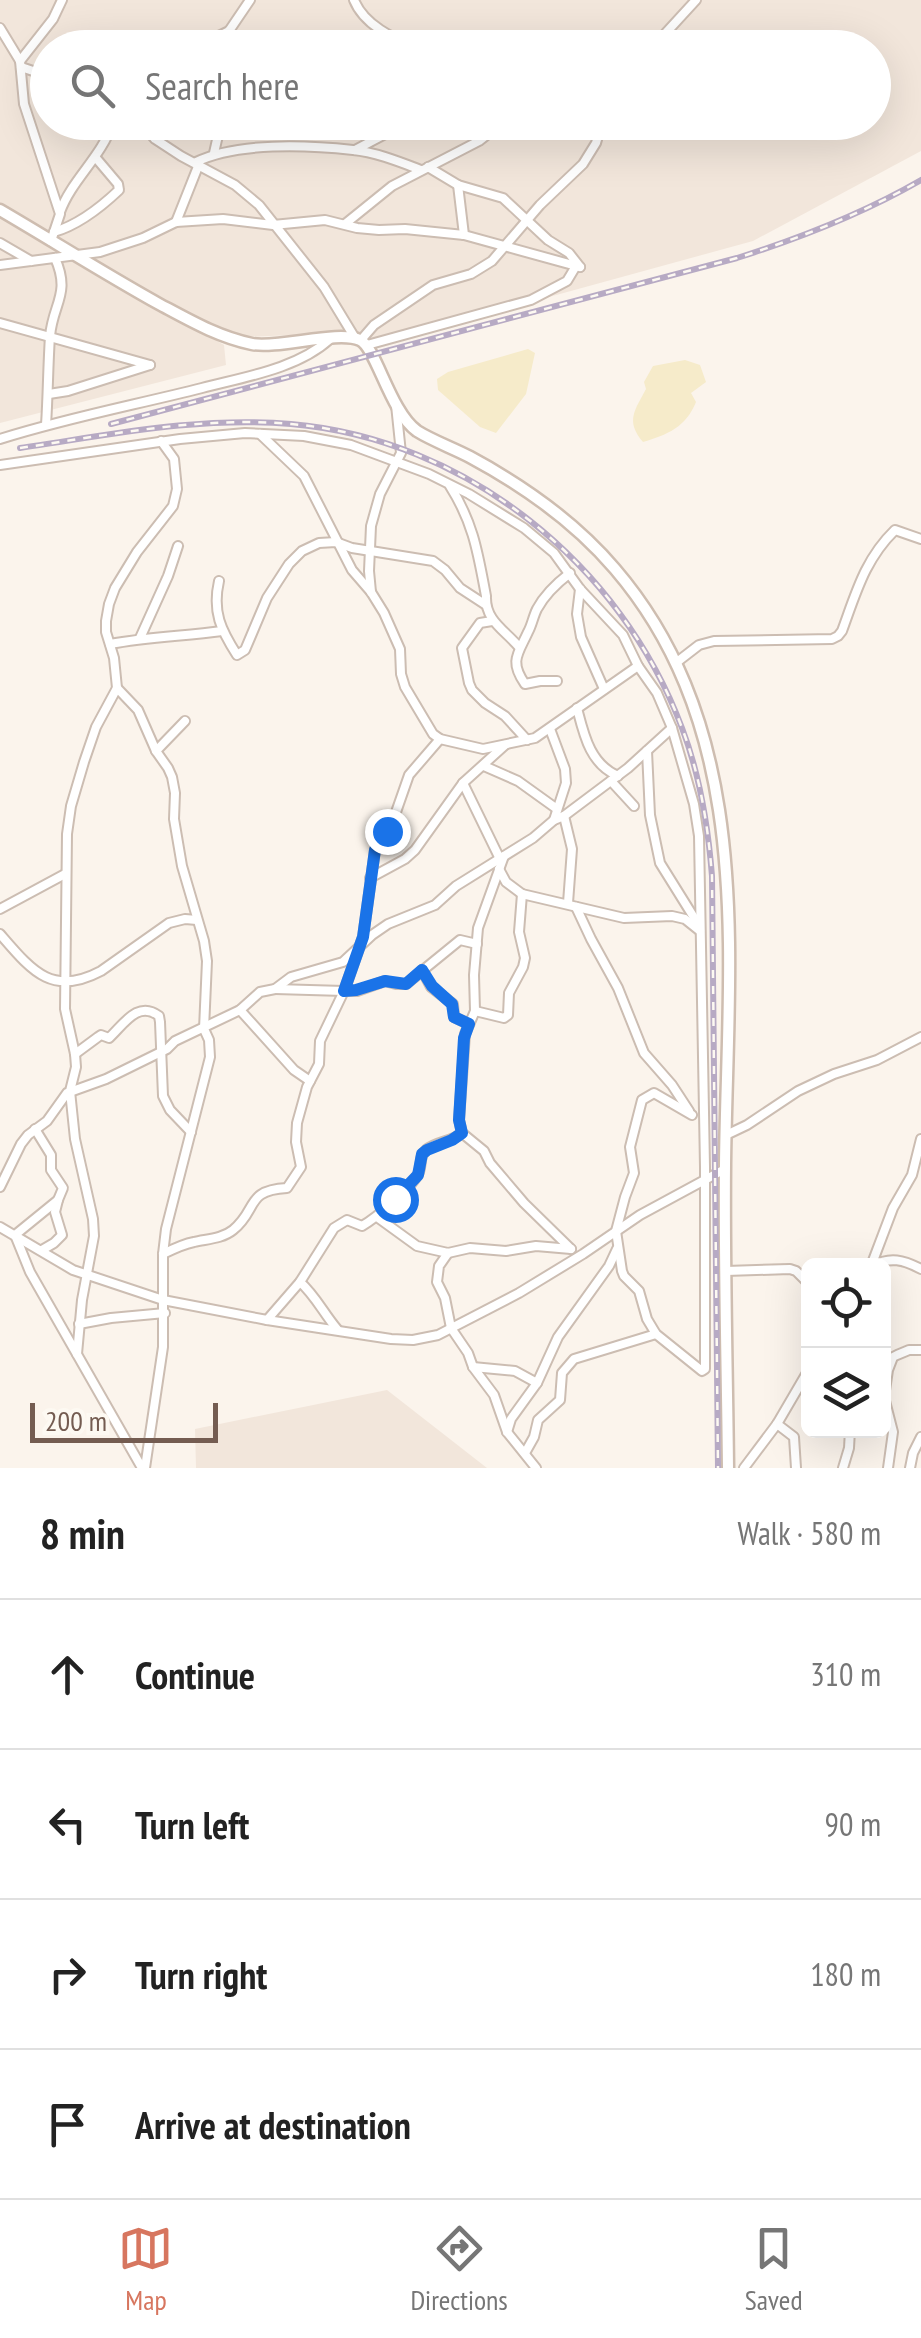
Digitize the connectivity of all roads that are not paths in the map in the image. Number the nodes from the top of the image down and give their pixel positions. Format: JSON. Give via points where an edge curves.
{"nodes":[{"id":1,"x":62,"y":0,"type":"edge"},
{"id":2,"x":250,"y":0,"type":"edge"},
{"id":3,"x":354,"y":0,"type":"edge"},
{"id":4,"x":696,"y":0,"type":"edge"},
{"id":5,"x":0,"y":28,"type":"edge"},
{"id":6,"x":45,"y":30,"type":"edge"},
{"id":7,"x":230,"y":30,"type":"edge"},
{"id":8,"x":383,"y":30,"type":"edge"},
{"id":9,"x":668,"y":30,"type":"edge"},
{"id":10,"x":30,"y":50,"type":"edge"},
{"id":11,"x":20,"y":64,"type":"junction"},
{"id":12,"x":30,"y":68,"type":"edge"},
{"id":13,"x":30,"y":122,"type":"edge"},
{"id":14,"x":36,"y":140,"type":"edge"},
{"id":15,"x":106,"y":140,"type":"edge"},
{"id":16,"x":159,"y":140,"type":"edge"},
{"id":17,"x":217,"y":140,"type":"edge"},
{"id":18,"x":374,"y":140,"type":"edge"},
{"id":19,"x":480,"y":140,"type":"edge"},
{"id":20,"x":597,"y":140,"type":"edge"},
{"id":21,"x":355,"y":150,"type":"junction"},
{"id":22,"x":214,"y":153,"type":"junction"},
{"id":23,"x":96,"y":158,"type":"junction"},
{"id":24,"x":197,"y":163,"type":"junction"},
{"id":25,"x":424,"y":168,"type":"junction"},
{"id":26,"x":458,"y":185,"type":"junction"},
{"id":27,"x":0,"y":210,"type":"edge"},
{"id":28,"x":60,"y":214,"type":"junction"},
{"id":29,"x":528,"y":221,"type":"junction"},
{"id":30,"x":176,"y":222,"type":"junction"},
{"id":31,"x":346,"y":224,"type":"junction"},
{"id":32,"x":273,"y":225,"type":"junction"},
{"id":33,"x":464,"y":235,"type":"junction"},
{"id":34,"x":52,"y":236,"type":"junction"},
{"id":35,"x":0,"y":243,"type":"edge"},
{"id":36,"x":504,"y":248,"type":"junction"},
{"id":37,"x":76,"y":256,"type":"junction"},
{"id":38,"x":55,"y":258,"type":"junction"},
{"id":39,"x":30,"y":262,"type":"junction"},
{"id":40,"x":0,"y":265,"type":"edge"},
{"id":41,"x":576,"y":266,"type":"junction"},
{"id":42,"x":0,"y":323,"type":"edge"},
{"id":43,"x":50,"y":337,"type":"junction"},
{"id":44,"x":330,"y":338,"type":"junction"},
{"id":45,"x":361,"y":341,"type":"junction"},
{"id":46,"x":48,"y":394,"type":"junction"},
{"id":47,"x":396,"y":405,"type":"junction"},
{"id":48,"x":46,"y":425,"type":"junction"},
{"id":49,"x":258,"y":433,"type":"junction"},
{"id":50,"x":0,"y":440,"type":"edge"},
{"id":51,"x":161,"y":441,"type":"junction"},
{"id":52,"x":397,"y":462,"type":"junction"},
{"id":53,"x":0,"y":465,"type":"edge"},
{"id":54,"x":448,"y":484,"type":"junction"},
{"id":55,"x":921,"y":539,"type":"edge"},
{"id":56,"x":336,"y":542,"type":"junction"},
{"id":57,"x":178,"y":546,"type":"dead end"},
{"id":58,"x":370,"y":550,"type":"junction"},
{"id":59,"x":570,"y":572,"type":"junction"},
{"id":60,"x":219,"y":581,"type":"dead end"},
{"id":61,"x":580,"y":590,"type":"junction"},
{"id":62,"x":371,"y":592,"type":"junction"},
{"id":63,"x":486,"y":605,"type":"junction"},
{"id":64,"x":492,"y":621,"type":"junction"},
{"id":65,"x":222,"y":632,"type":"junction"},
{"id":66,"x":140,"y":638,"type":"junction"},
{"id":67,"x":110,"y":644,"type":"junction"},
{"id":68,"x":518,"y":648,"type":"junction"},
{"id":69,"x":676,"y":662,"type":"junction"},
{"id":70,"x":638,"y":666,"type":"junction"},
{"id":71,"x":558,"y":680,"type":"dead end"},
{"id":72,"x":117,"y":688,"type":"junction"},
{"id":73,"x":604,"y":689,"type":"junction"},
{"id":74,"x":577,"y":708,"type":"junction"},
{"id":75,"x":185,"y":722,"type":"dead end"},
{"id":76,"x":672,"y":728,"type":"junction"},
{"id":77,"x":550,"y":729,"type":"junction"},
{"id":78,"x":440,"y":740,"type":"junction"},
{"id":79,"x":527,"y":740,"type":"junction"},
{"id":80,"x":505,"y":745,"type":"junction"},
{"id":81,"x":647,"y":750,"type":"junction"},
{"id":82,"x":156,"y":751,"type":"junction"},
{"id":83,"x":484,"y":766,"type":"junction"},
{"id":84,"x":614,"y":778,"type":"junction"},
{"id":85,"x":463,"y":783,"type":"junction"},
{"id":86,"x":634,"y":806,"type":"dead end"},
{"id":87,"x":556,"y":809,"type":"junction"},
{"id":88,"x":564,"y":816,"type":"junction"},
{"id":89,"x":554,"y":820,"type":"junction"},
{"id":90,"x":502,"y":856,"type":"junction"},
{"id":91,"x":499,"y":869,"type":"junction"},
{"id":92,"x":66,"y":874,"type":"junction"},
{"id":93,"x":370,"y":878,"type":"junction"},
{"id":94,"x":522,"y":894,"type":"junction"},
{"id":95,"x":572,"y":905,"type":"junction"},
{"id":96,"x":0,"y":909,"type":"edge"},
{"id":97,"x":197,"y":920,"type":"junction"},
{"id":98,"x":700,"y":929,"type":"junction"},
{"id":99,"x":0,"y":934,"type":"edge"},
{"id":100,"x":478,"y":944,"type":"junction"},
{"id":101,"x":360,"y":946,"type":"junction"},
{"id":102,"x":422,"y":970,"type":"junction"},
{"id":103,"x":64,"y":984,"type":"junction"},
{"id":104,"x":275,"y":989,"type":"junction"},
{"id":105,"x":344,"y":991,"type":"junction"},
{"id":106,"x":240,"y":1010,"type":"junction"},
{"id":107,"x":475,"y":1011,"type":"junction"},
{"id":108,"x":469,"y":1024,"type":"junction"},
{"id":109,"x":204,"y":1029,"type":"junction"},
{"id":110,"x":921,"y":1038,"type":"edge"},
{"id":111,"x":161,"y":1051,"type":"junction"},
{"id":112,"x":76,"y":1054,"type":"junction"},
{"id":113,"x":310,"y":1082,"type":"junction"},
{"id":114,"x":70,"y":1091,"type":"junction"},
{"id":115,"x":692,"y":1115,"type":"junction"},
{"id":116,"x":703,"y":1123,"type":"junction"},
{"id":117,"x":35,"y":1130,"type":"junction"},
{"id":118,"x":191,"y":1132,"type":"junction"},
{"id":119,"x":462,"y":1133,"type":"junction"},
{"id":120,"x":726,"y":1135,"type":"junction"},
{"id":121,"x":921,"y":1139,"type":"edge"},
{"id":122,"x":725,"y":1169,"type":"junction"},
{"id":123,"x":704,"y":1180,"type":"junction"},
{"id":124,"x":0,"y":1187,"type":"edge"},
{"id":125,"x":58,"y":1200,"type":"junction"},
{"id":126,"x":377,"y":1217,"type":"junction"},
{"id":127,"x":0,"y":1227,"type":"edge"},
{"id":128,"x":616,"y":1231,"type":"junction"},
{"id":129,"x":15,"y":1234,"type":"junction"},
{"id":130,"x":571,"y":1249,"type":"junction"},
{"id":131,"x":617,"y":1249,"type":"junction"},
{"id":132,"x":42,"y":1250,"type":"junction"},
{"id":133,"x":448,"y":1252,"type":"junction"},
{"id":134,"x":163,"y":1254,"type":"junction"},
{"id":135,"x":583,"y":1254,"type":"junction"},
{"id":136,"x":875,"y":1258,"type":"edge"},
{"id":137,"x":891,"y":1260,"type":"edge"},
{"id":138,"x":921,"y":1268,"type":"edge"},
{"id":139,"x":726,"y":1271,"type":"junction"},
{"id":140,"x":87,"y":1276,"type":"junction"},
{"id":141,"x":801,"y":1276,"type":"edge"},
{"id":142,"x":300,"y":1282,"type":"junction"},
{"id":143,"x":163,"y":1300,"type":"junction"},
{"id":144,"x":164,"y":1313,"type":"junction"},
{"id":145,"x":267,"y":1320,"type":"junction"},
{"id":146,"x":80,"y":1324,"type":"junction"},
{"id":147,"x":451,"y":1328,"type":"junction"},
{"id":148,"x":337,"y":1330,"type":"junction"},
{"id":149,"x":656,"y":1334,"type":"junction"},
{"id":150,"x":921,"y":1350,"type":"edge"},
{"id":151,"x":77,"y":1354,"type":"junction"},
{"id":152,"x":473,"y":1366,"type":"junction"},
{"id":153,"x":538,"y":1383,"type":"junction"},
{"id":154,"x":801,"y":1384,"type":"edge"},
{"id":155,"x":795,"y":1395,"type":"junction"},
{"id":156,"x":801,"y":1395,"type":"edge"},
{"id":157,"x":777,"y":1424,"type":"junction"},
{"id":158,"x":506,"y":1432,"type":"junction"},
{"id":159,"x":921,"y":1436,"type":"edge"},
{"id":160,"x":850,"y":1438,"type":"edge"},
{"id":161,"x":525,"y":1452,"type":"junction"},
{"id":162,"x":143,"y":1468,"type":"edge"},
{"id":163,"x":536,"y":1468,"type":"edge"},
{"id":164,"x":728,"y":1468,"type":"edge"},
{"id":165,"x":744,"y":1468,"type":"edge"},
{"id":166,"x":796,"y":1468,"type":"edge"},
{"id":167,"x":844,"y":1468,"type":"edge"},
{"id":168,"x":888,"y":1468,"type":"edge"},
{"id":169,"x":910,"y":1468,"type":"edge"}],
"edges":[{"from":1,"to":6,"type":"street"},
{"from":2,"to":7,"type":"street"},
{"from":3,"to":8,"type":"street"},
{"from":4,"to":9,"type":"street"},
{"from":5,"to":11,"type":"street"},
{"from":10,"to":11,"type":"street"},
{"from":11,"to":12,"type":"street"},
{"from":11,"to":13,"type":"street"},
{"from":14,"to":28,"type":"street"},
{"from":15,"to":23,"type":"street"},
{"from":16,"to":24,"type":"street"},
{"from":17,"to":22,"type":"street"},
{"from":18,"to":21,"type":"street"},
{"from":19,"to":25,"type":"street"},
{"from":20,"to":29,"type":"street","via":[[584,164]]},
{"from":21,"to":22,"type":"street"},
{"from":21,"to":25,"type":"street"},
{"from":22,"to":24,"type":"street"},
{"from":23,"to":28,"type":"street","via":[[67,192]]},
{"from":23,"to":34,"type":"street","via":[[119,190]]},
{"from":24,"to":30,"type":"street"},
{"from":24,"to":32,"type":"street","via":[[234,184]]},
{"from":25,"to":26,"type":"street"},
{"from":25,"to":31,"type":"street"},
{"from":26,"to":29,"type":"street","via":[[503,198]]},
{"from":26,"to":33,"type":"street"},
{"from":27,"to":34,"type":"street"},
{"from":28,"to":34,"type":"street"},
{"from":29,"to":36,"type":"street"},
{"from":29,"to":41,"type":"street"},
{"from":30,"to":32,"type":"street"},
{"from":30,"to":37,"type":"street"},
{"from":31,"to":32,"type":"street"},
{"from":31,"to":33,"type":"street"},
{"from":32,"to":45,"type":"street"},
{"from":33,"to":36,"type":"street"},
{"from":34,"to":37,"type":"street"},
{"from":35,"to":39,"type":"street"},
{"from":36,"to":41,"type":"street"},
{"from":36,"to":45,"type":"street","via":[[471,274],[433,285]]},
{"from":37,"to":38,"type":"street"},
{"from":37,"to":44,"type":"street","via":[[232,338],[254,344]]},
{"from":38,"to":39,"type":"street"},
{"from":38,"to":43,"type":"street","via":[[62,292]]},
{"from":39,"to":40,"type":"street"},
{"from":41,"to":45,"type":"street","via":[[567,281],[531,300]]},
{"from":42,"to":43,"type":"street"},
{"from":43,"to":46,"type":"street"},
{"from":43,"to":46,"type":"street","via":[[150,365]]},
{"from":44,"to":45,"type":"street"},
{"from":44,"to":48,"type":"street","via":[[305,357],[241,378]]},
{"from":45,"to":47,"type":"street"},
{"from":46,"to":48,"type":"street"},
{"from":47,"to":52,"type":"street"},
{"from":47,"to":69,"type":"street","via":[[419,432],[489,468],[569,523],[622,579]]},
{"from":48,"to":50,"type":"street"},
{"from":49,"to":51,"type":"street"},
{"from":49,"to":52,"type":"street","via":[[351,445]]},
{"from":49,"to":56,"type":"street","via":[[304,476]]},
{"from":51,"to":53,"type":"street"},
{"from":51,"to":67,"type":"street","via":[[174,459],[173,506],[114,588],[106,621]]},
{"from":52,"to":54,"type":"street"},
{"from":52,"to":58,"type":"street","via":[[370,526]]},
{"from":54,"to":59,"type":"street","via":[[524,528]]},
{"from":54,"to":63,"type":"street","via":[[472,530]]},
{"from":55,"to":69,"type":"street","via":[[895,530],[879,546],[838,636],[714,640]]},
{"from":56,"to":58,"type":"street"},
{"from":56,"to":62,"type":"street"},
{"from":56,"to":65,"type":"street","via":[[318,543],[289,564],[238,656]]},
{"from":57,"to":66,"type":"street"},
{"from":58,"to":62,"type":"street"},
{"from":58,"to":63,"type":"street","via":[[433,561]]},
{"from":59,"to":61,"type":"street"},
{"from":59,"to":68,"type":"street","via":[[542,602]]},
{"from":60,"to":65,"type":"street"},
{"from":61,"to":70,"type":"street","via":[[624,635]]},
{"from":61,"to":73,"type":"street","via":[[581,638]]},
{"from":62,"to":78,"type":"street","via":[[400,649],[406,687]]},
{"from":63,"to":64,"type":"street"},
{"from":64,"to":68,"type":"street"},
{"from":64,"to":79,"type":"street","via":[[480,623],[464,644],[469,684]]},
{"from":65,"to":66,"type":"street"},
{"from":66,"to":67,"type":"street"},
{"from":67,"to":72,"type":"street"},
{"from":68,"to":71,"type":"street","via":[[515,664],[524,684]]},
{"from":69,"to":120,"type":"street","via":[[707,744],[724,842]]},
{"from":70,"to":73,"type":"street"},
{"from":70,"to":76,"type":"street"},
{"from":72,"to":82,"type":"street","via":[[138,710]]},
{"from":72,"to":92,"type":"street","via":[[76,789]]},
{"from":73,"to":74,"type":"street"},
{"from":74,"to":77,"type":"street"},
{"from":74,"to":84,"type":"street","via":[[590,750]]},
{"from":75,"to":82,"type":"street"},
{"from":76,"to":81,"type":"street"},
{"from":76,"to":98,"type":"street","via":[[699,836]]},
{"from":77,"to":79,"type":"street"},
{"from":77,"to":87,"type":"street","via":[[565,769]]},
{"from":78,"to":80,"type":"street","via":[[483,749]]},
{"from":78,"to":93,"type":"street","via":[[409,775],[375,850]]},
{"from":79,"to":80,"type":"street"},
{"from":80,"to":83,"type":"street"},
{"from":81,"to":84,"type":"street"},
{"from":81,"to":98,"type":"street","via":[[660,863]]},
{"from":82,"to":97,"type":"street","via":[[172,777],[182,866]]},
{"from":83,"to":85,"type":"street"},
{"from":83,"to":87,"type":"street"},
{"from":84,"to":86,"type":"street"},
{"from":84,"to":88,"type":"street"},
{"from":85,"to":90,"type":"street"},
{"from":85,"to":93,"type":"street","via":[[415,850]]},
{"from":87,"to":89,"type":"street"},
{"from":88,"to":89,"type":"street"},
{"from":88,"to":95,"type":"street","via":[[572,849]]},
{"from":89,"to":90,"type":"street"},
{"from":90,"to":91,"type":"street"},
{"from":90,"to":101,"type":"street","via":[[435,905],[388,924]]},
{"from":91,"to":94,"type":"street"},
{"from":91,"to":100,"type":"street"},
{"from":92,"to":96,"type":"street"},
{"from":92,"to":103,"type":"street"},
{"from":93,"to":101,"type":"street"},
{"from":94,"to":95,"type":"street"},
{"from":94,"to":107,"type":"street","via":[[525,958],[509,993],[508,1016]]},
{"from":95,"to":98,"type":"street","via":[[629,918],[672,916]]},
{"from":95,"to":115,"type":"street","via":[[618,988],[644,1053]]},
{"from":97,"to":103,"type":"street","via":[[169,923],[101,972]]},
{"from":97,"to":109,"type":"street","via":[[207,961]]},
{"from":98,"to":116,"type":"street"},
{"from":99,"to":103,"type":"street","via":[[36,970]]},
{"from":100,"to":102,"type":"street","via":[[460,940]]},
{"from":100,"to":107,"type":"street"},
{"from":101,"to":104,"type":"street","via":[[343,962],[291,976]]},
{"from":101,"to":105,"type":"street"},
{"from":102,"to":105,"type":"street","via":[[406,984],[385,981]]},
{"from":102,"to":108,"type":"street","via":[[452,1004],[454,1017]]},
{"from":103,"to":112,"type":"street"},
{"from":104,"to":105,"type":"street"},
{"from":104,"to":106,"type":"street","via":[[260,992]]},
{"from":105,"to":113,"type":"street","via":[[323,1030],[320,1064]]},
{"from":106,"to":109,"type":"street"},
{"from":106,"to":113,"type":"street"},
{"from":107,"to":108,"type":"street"},
{"from":108,"to":119,"type":"street"},
{"from":109,"to":111,"type":"street"},
{"from":109,"to":118,"type":"street","via":[[210,1057]]},
{"from":110,"to":120,"type":"street","via":[[798,1091]]},
{"from":111,"to":112,"type":"street","via":[[159,1016],[144,1009]]},
{"from":111,"to":114,"type":"street"},
{"from":111,"to":118,"type":"street","via":[[163,1096]]},
{"from":112,"to":114,"type":"street"},
{"from":113,"to":134,"type":"street","via":[[296,1142],[302,1167],[290,1186],[260,1194],[224,1235]]},
{"from":114,"to":117,"type":"street"},
{"from":114,"to":140,"type":"street","via":[[94,1219]]},
{"from":115,"to":116,"type":"street"},
{"from":115,"to":128,"type":"street","via":[[654,1093],[642,1100],[630,1147],[634,1173]]},
{"from":116,"to":123,"type":"street"},
{"from":117,"to":124,"type":"street"},
{"from":117,"to":125,"type":"street","via":[[63,1188]]},
{"from":118,"to":134,"type":"street"},
{"from":119,"to":126,"type":"street","via":[[422,1154],[418,1175]]},
{"from":119,"to":130,"type":"street"},
{"from":120,"to":122,"type":"street"},
{"from":121,"to":136,"type":"street"},
{"from":122,"to":123,"type":"street"},
{"from":122,"to":139,"type":"street"},
{"from":123,"to":128,"type":"street"},
{"from":123,"to":149,"type":"street","via":[[704,1370]]},
{"from":125,"to":129,"type":"street"},
{"from":125,"to":132,"type":"street","via":[[62,1236]]},
{"from":126,"to":133,"type":"street","via":[[417,1246]]},
{"from":126,"to":142,"type":"street","via":[[362,1226],[339,1224]]},
{"from":127,"to":129,"type":"street"},
{"from":128,"to":131,"type":"street"},
{"from":128,"to":135,"type":"street"},
{"from":129,"to":132,"type":"street"},
{"from":129,"to":151,"type":"street"},
{"from":130,"to":133,"type":"street"},
{"from":130,"to":135,"type":"street"},
{"from":131,"to":149,"type":"street"},
{"from":131,"to":153,"type":"street","via":[[558,1337]]},
{"from":132,"to":140,"type":"street"},
{"from":133,"to":147,"type":"street","via":[[437,1282]]},
{"from":134,"to":143,"type":"street"},
{"from":135,"to":147,"type":"street"},
{"from":137,"to":138,"type":"street"},
{"from":139,"to":141,"type":"street","via":[[784,1268]]},
{"from":139,"to":164,"type":"street"},
{"from":140,"to":143,"type":"street"},
{"from":140,"to":146,"type":"street"},
{"from":142,"to":145,"type":"street"},
{"from":142,"to":148,"type":"street"},
{"from":143,"to":144,"type":"street"},
{"from":143,"to":145,"type":"street"},
{"from":144,"to":146,"type":"street"},
{"from":144,"to":162,"type":"street"},
{"from":145,"to":148,"type":"street"},
{"from":146,"to":151,"type":"street"},
{"from":147,"to":148,"type":"street","via":[[404,1340]]},
{"from":147,"to":152,"type":"street"},
{"from":149,"to":161,"type":"street","via":[[569,1362],[560,1378],[560,1400],[538,1420]]},
{"from":150,"to":168,"type":"street","via":[[897,1354],[888,1370]]},
{"from":151,"to":162,"type":"street"},
{"from":152,"to":153,"type":"street","via":[[514,1371]]},
{"from":152,"to":158,"type":"street","via":[[494,1394]]},
{"from":153,"to":158,"type":"street"},
{"from":154,"to":155,"type":"street"},
{"from":155,"to":156,"type":"street"},
{"from":155,"to":157,"type":"street"},
{"from":157,"to":165,"type":"street"},
{"from":157,"to":166,"type":"street","via":[[794,1437]]},
{"from":158,"to":161,"type":"street"},
{"from":159,"to":169,"type":"street"},
{"from":160,"to":167,"type":"street"},
{"from":161,"to":163,"type":"street"}]}
